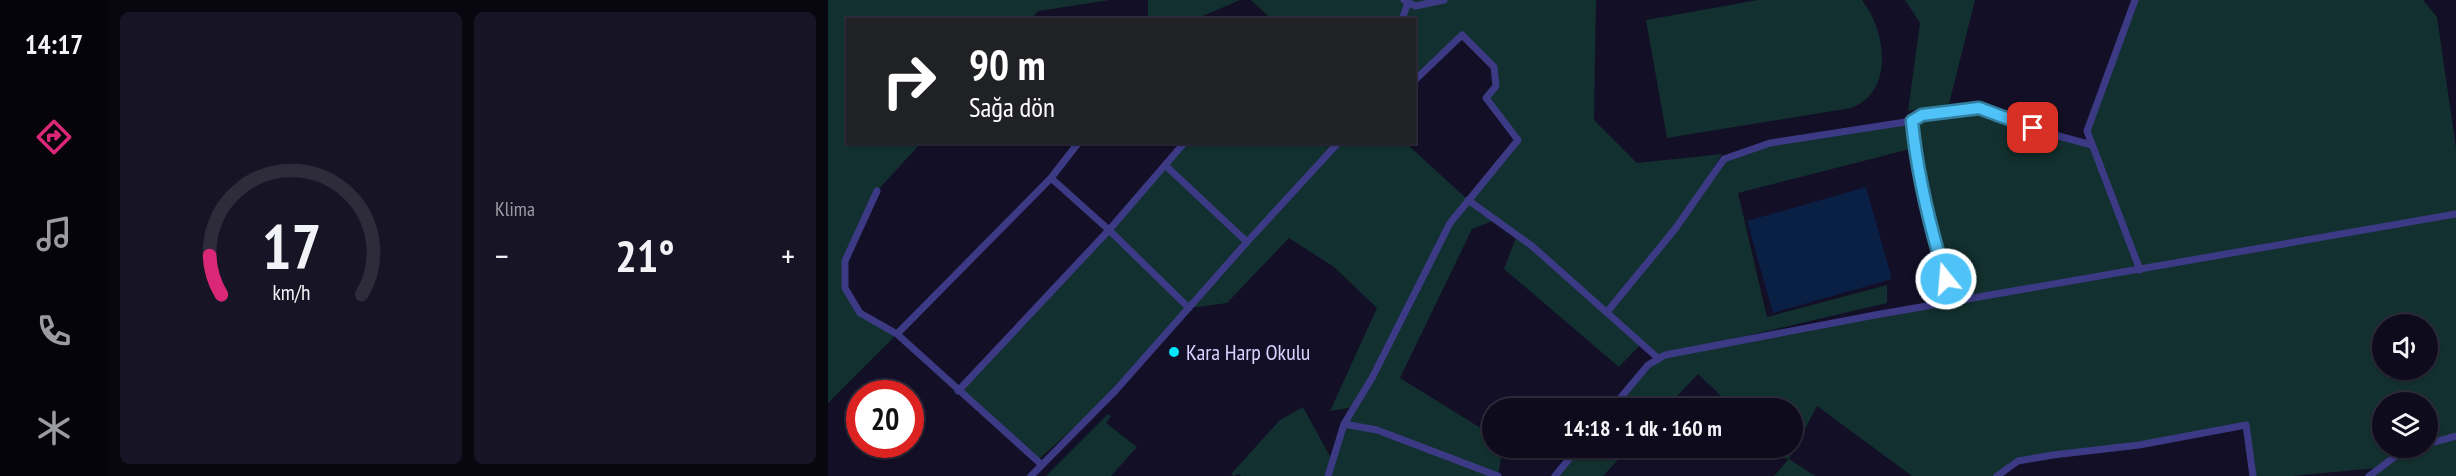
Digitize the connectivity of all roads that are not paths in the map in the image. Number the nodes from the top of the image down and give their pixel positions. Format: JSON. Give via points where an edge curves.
{"nodes":[{"id":1,"x":1444,"y":0,"type":"edge"},
{"id":2,"x":2135,"y":0,"type":"edge"},
{"id":3,"x":1406,"y":1,"type":"edge"},
{"id":4,"x":1402,"y":18,"type":"edge"},
{"id":5,"x":1416,"y":79,"type":"edge"},
{"id":6,"x":1912,"y":121,"type":"junction"},
{"id":7,"x":1077,"y":144,"type":"edge"},
{"id":8,"x":1183,"y":144,"type":"edge"},
{"id":9,"x":1337,"y":144,"type":"edge"},
{"id":10,"x":2092,"y":145,"type":"junction"},
{"id":11,"x":1165,"y":165,"type":"junction"},
{"id":12,"x":1051,"y":178,"type":"junction"},
{"id":13,"x":877,"y":191,"type":"dead end"},
{"id":14,"x":1468,"y":200,"type":"junction"},
{"id":15,"x":2456,"y":214,"type":"edge"},
{"id":16,"x":1109,"y":230,"type":"junction"},
{"id":17,"x":1247,"y":242,"type":"junction"},
{"id":18,"x":2140,"y":270,"type":"junction"},
{"id":19,"x":1953,"y":302,"type":"junction"},
{"id":20,"x":1189,"y":308,"type":"junction"},
{"id":21,"x":1607,"y":312,"type":"junction"},
{"id":22,"x":897,"y":334,"type":"junction"},
{"id":23,"x":1659,"y":359,"type":"junction"},
{"id":24,"x":958,"y":391,"type":"junction"},
{"id":25,"x":1620,"y":398,"type":"edge"},
{"id":26,"x":1344,"y":424,"type":"junction"},
{"id":27,"x":2456,"y":436,"type":"edge"},
{"id":28,"x":2438,"y":441,"type":"edge"},
{"id":29,"x":1570,"y":458,"type":"edge"},
{"id":30,"x":2393,"y":458,"type":"edge"},
{"id":31,"x":1042,"y":465,"type":"junction"},
{"id":32,"x":1031,"y":476,"type":"edge"},
{"id":33,"x":1328,"y":476,"type":"edge"},
{"id":34,"x":1498,"y":476,"type":"edge"},
{"id":35,"x":1555,"y":476,"type":"edge"},
{"id":36,"x":1997,"y":476,"type":"edge"},
{"id":37,"x":2253,"y":476,"type":"edge"},
{"id":38,"x":2369,"y":476,"type":"edge"}],
"edges":[{"from":1,"to":3,"type":"lane","via":[[1415,6]]},
{"from":2,"to":10,"type":"lane","via":[[2087,131]]},
{"from":3,"to":4,"type":"lane"},
{"from":5,"to":14,"type":"lane","via":[[1462,35],[1494,67],[1496,86],[1486,98],[1518,140]]},
{"from":6,"to":10,"type":"lane","via":[[1922,115],[1979,108]]},
{"from":6,"to":19,"type":"lane","via":[[1916,161],[1932,234]]},
{"from":6,"to":21,"type":"lane","via":[[1770,143],[1724,159],[1675,229]]},
{"from":7,"to":12,"type":"lane"},
{"from":8,"to":11,"type":"lane"},
{"from":9,"to":17,"type":"lane"},
{"from":10,"to":18,"type":"lane"},
{"from":11,"to":16,"type":"lane"},
{"from":11,"to":17,"type":"lane"},
{"from":12,"to":16,"type":"lane"},
{"from":12,"to":22,"type":"lane"},
{"from":13,"to":22,"type":"lane","via":[[845,261],[845,288],[860,313]]},
{"from":14,"to":21,"type":"lane","via":[[1532,246]]},
{"from":14,"to":26,"type":"lane","via":[[1449,223],[1372,378]]},
{"from":15,"to":18,"type":"lane"},
{"from":16,"to":20,"type":"lane"},
{"from":16,"to":24,"type":"lane"},
{"from":17,"to":20,"type":"lane"},
{"from":18,"to":19,"type":"lane"},
{"from":19,"to":23,"type":"lane"},
{"from":20,"to":31,"type":"lane"},
{"from":21,"to":23,"type":"lane"},
{"from":22,"to":24,"type":"lane"},
{"from":23,"to":25,"type":"lane","via":[[1648,365]]},
{"from":24,"to":31,"type":"lane"},
{"from":26,"to":33,"type":"lane"},
{"from":26,"to":34,"type":"lane","via":[[1377,430]]},
{"from":27,"to":28,"type":"lane"},
{"from":29,"to":35,"type":"lane"},
{"from":30,"to":38,"type":"lane"},
{"from":31,"to":32,"type":"lane"},
{"from":36,"to":37,"type":"lane","via":[[2018,461],[2139,445],[2246,425]]}]}
